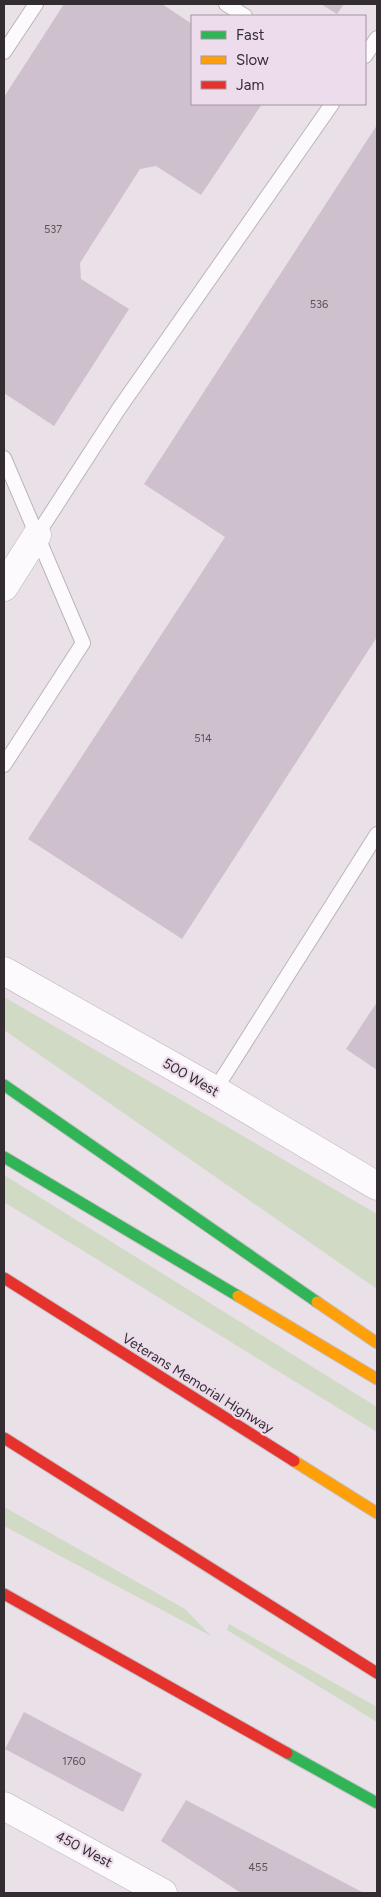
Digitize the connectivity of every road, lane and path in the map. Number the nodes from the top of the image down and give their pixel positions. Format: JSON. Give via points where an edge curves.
{"nodes":[{"id":1,"x":36,"y":4,"type":"edge"},
{"id":2,"x":226,"y":4,"type":"edge"},
{"id":3,"x":243,"y":15,"type":"edge"},
{"id":4,"x":377,"y":38,"type":"edge"},
{"id":5,"x":4,"y":52,"type":"edge"},
{"id":6,"x":366,"y":54,"type":"edge"},
{"id":7,"x":331,"y":105,"type":"edge"},
{"id":8,"x":4,"y":458,"type":"edge"},
{"id":9,"x":37,"y":535,"type":"junction"},
{"id":10,"x":9,"y":572,"type":"edge"},
{"id":11,"x":4,"y":765,"type":"edge"},
{"id":12,"x":377,"y":834,"type":"edge"},
{"id":13,"x":4,"y":971,"type":"edge"},
{"id":14,"x":4,"y":1086,"type":"edge"},
{"id":15,"x":215,"y":1090,"type":"junction"},
{"id":16,"x":4,"y":1157,"type":"edge"},
{"id":17,"x":377,"y":1186,"type":"edge"},
{"id":18,"x":4,"y":1278,"type":"edge"},
{"id":19,"x":377,"y":1343,"type":"edge"},
{"id":20,"x":377,"y":1379,"type":"edge"},
{"id":21,"x":4,"y":1438,"type":"edge"},
{"id":22,"x":377,"y":1513,"type":"edge"},
{"id":23,"x":4,"y":1594,"type":"edge"},
{"id":24,"x":377,"y":1673,"type":"edge"},
{"id":25,"x":377,"y":1802,"type":"edge"},
{"id":26,"x":4,"y":1806,"type":"edge"},
{"id":27,"x":163,"y":1893,"type":"edge"}],
"edges":[{"from":1,"to":5,"type":"lane"},
{"from":2,"to":3,"type":"lane"},
{"from":4,"to":6,"type":"lane"},
{"from":7,"to":9,"type":"lane","via":[[118,410]]},
{"from":8,"to":9,"type":"lane"},
{"from":9,"to":10,"type":"street"},
{"from":9,"to":11,"type":"lane","via":[[83,643]]},
{"from":12,"to":15,"type":"lane"},
{"from":13,"to":15,"type":"street","name":"500 West"},
{"from":14,"to":19,"type":"highway"},
{"from":15,"to":17,"type":"street","name":"500 West"},
{"from":16,"to":20,"type":"highway"},
{"from":18,"to":22,"type":"highway","name":"Veterans Memorial Highway"},
{"from":21,"to":24,"type":"highway"},
{"from":23,"to":25,"type":"highway"},
{"from":26,"to":27,"type":"street","name":"450 West"}]}
